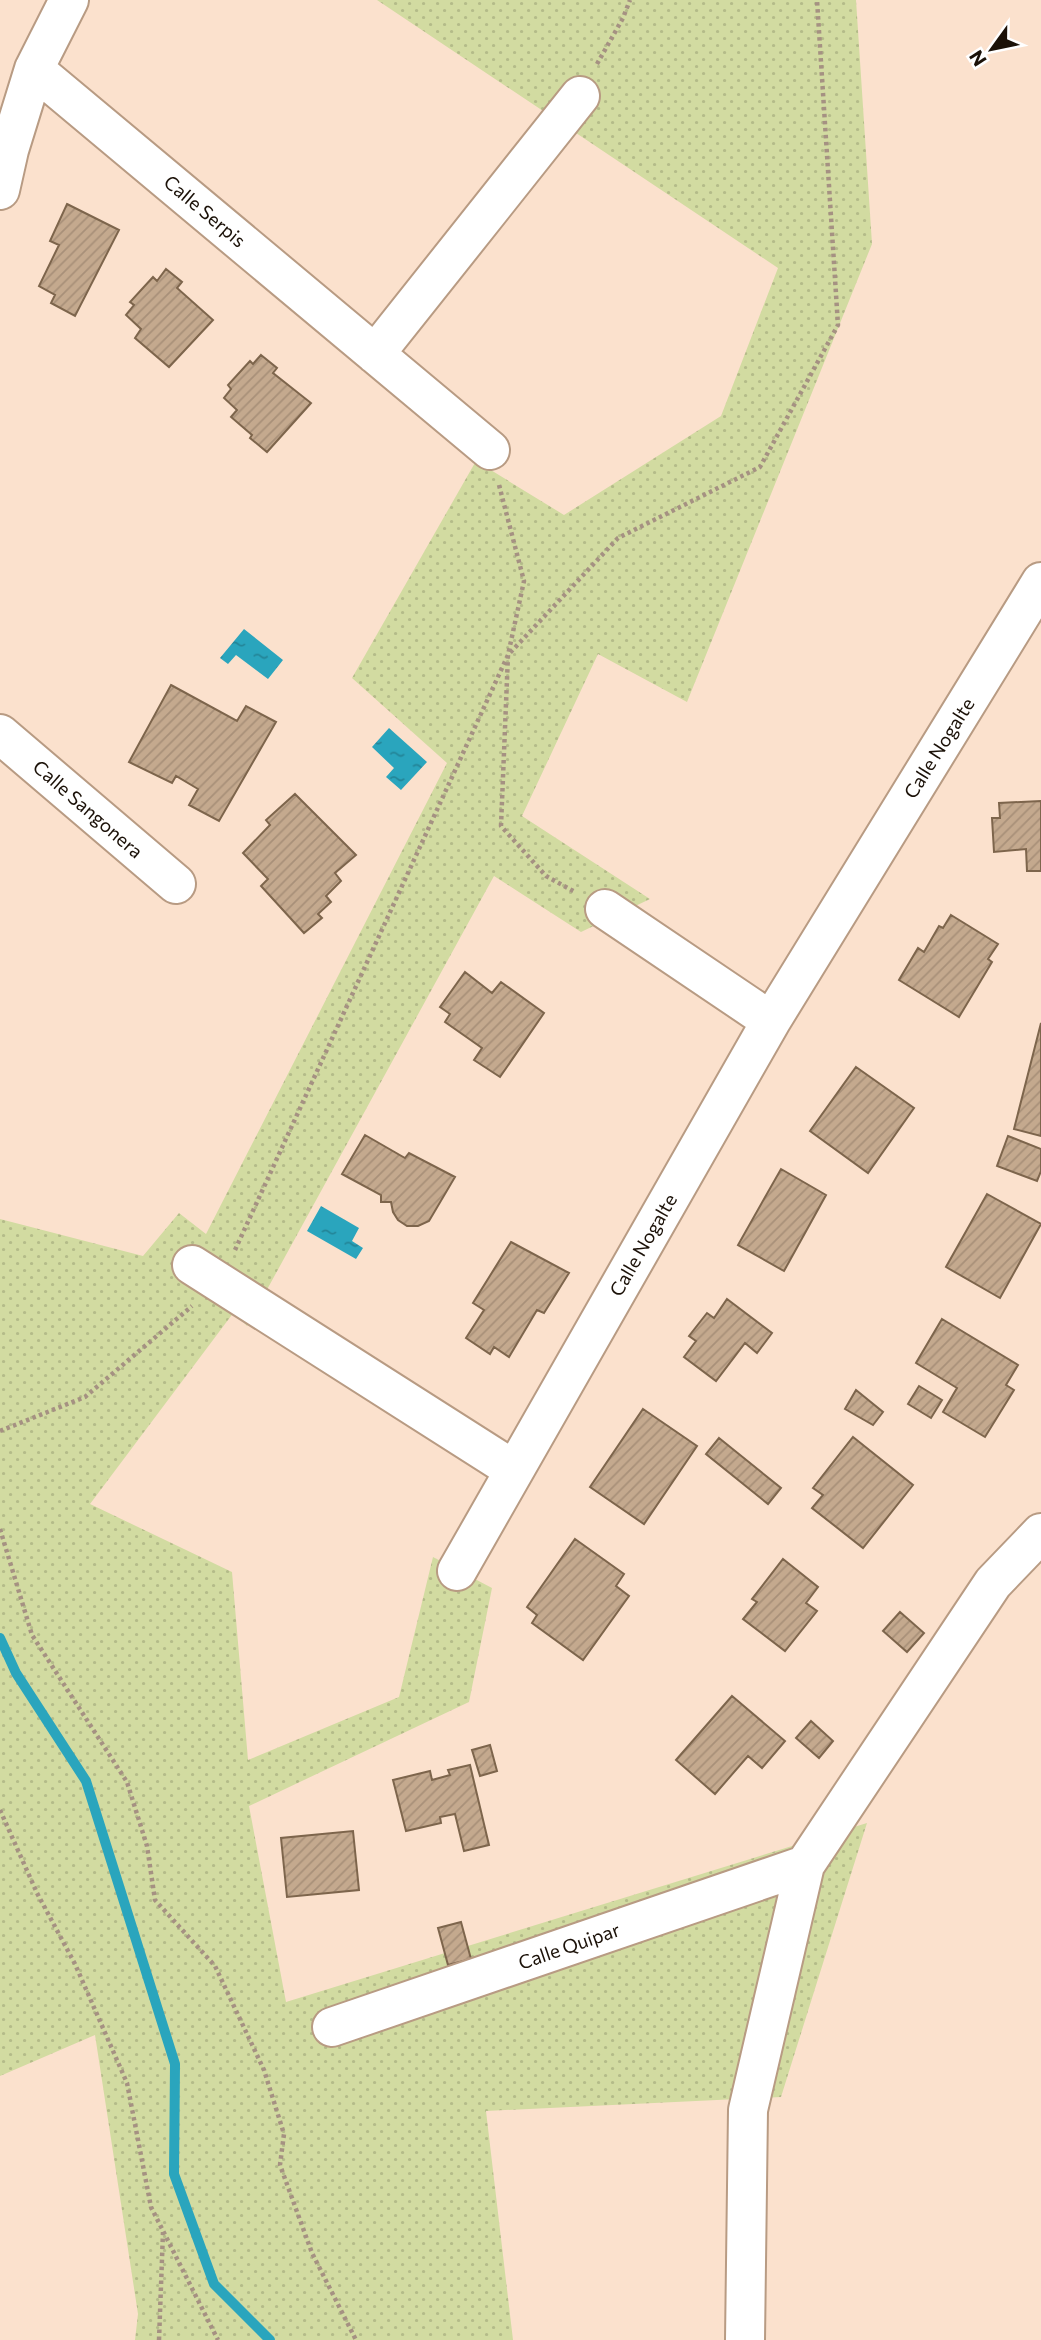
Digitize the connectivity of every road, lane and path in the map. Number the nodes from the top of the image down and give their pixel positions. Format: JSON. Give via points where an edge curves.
{"nodes":[{"id":1,"x":69,"y":0,"type":"edge"},
{"id":2,"x":631,"y":0,"type":"edge"},
{"id":3,"x":817,"y":0,"type":"edge"},
{"id":4,"x":34,"y":69,"type":"junction"},
{"id":5,"x":580,"y":96,"type":"joint"},
{"id":6,"x":0,"y":190,"type":"edge"},
{"id":7,"x":375,"y":354,"type":"junction"},
{"id":8,"x":490,"y":450,"type":"joint"},
{"id":9,"x":1041,"y":582,"type":"edge"},
{"id":10,"x":508,"y":655,"type":"junction"},
{"id":11,"x":0,"y":734,"type":"edge"},
{"id":12,"x":176,"y":884,"type":"dead end"},
{"id":13,"x":605,"y":909,"type":"joint"},
{"id":14,"x":771,"y":1021,"type":"junction"},
{"id":15,"x":206,"y":1274,"type":"junction"},
{"id":16,"x":0,"y":1431,"type":"edge"},
{"id":17,"x":514,"y":1470,"type":"junction"},
{"id":18,"x":0,"y":1529,"type":"edge"},
{"id":19,"x":1041,"y":1533,"type":"edge"},
{"id":20,"x":457,"y":1571,"type":"dead end"},
{"id":21,"x":0,"y":1810,"type":"edge"},
{"id":22,"x":805,"y":1865,"type":"junction"},
{"id":23,"x":332,"y":2027,"type":"dead end"},
{"id":24,"x":163,"y":2231,"type":"junction"},
{"id":25,"x":159,"y":2340,"type":"edge"},
{"id":26,"x":218,"y":2340,"type":"edge"},
{"id":27,"x":356,"y":2340,"type":"edge"},
{"id":28,"x":745,"y":2340,"type":"edge"}],
"edges":[{"from":1,"to":4,"type":"street"},
{"from":2,"to":5,"type":"path"},
{"from":3,"to":10,"type":"path","via":[[838,325],[760,467],[618,538]]},
{"from":4,"to":6,"type":"street"},
{"from":4,"to":7,"type":"street","name":"Calle Serpis"},
{"from":5,"to":7,"type":"street"},
{"from":7,"to":8,"type":"street","name":"Calle Serpis"},
{"from":8,"to":10,"type":"path","via":[[524,581]]},
{"from":9,"to":14,"type":"street","name":"Calle Nogalte"},
{"from":10,"to":13,"type":"path","via":[[501,826],[546,876]]},
{"from":10,"to":15,"type":"path"},
{"from":11,"to":12,"type":"street","name":"Calle Sangonera"},
{"from":13,"to":14,"type":"street"},
{"from":14,"to":17,"type":"street","name":"Calle Nogalte"},
{"from":15,"to":16,"type":"path","via":[[85,1396]]},
{"from":15,"to":17,"type":"street"},
{"from":17,"to":20,"type":"street","name":"Calle Nogalte"},
{"from":18,"to":27,"type":"path","via":[[32,1635],[127,1782],[147,1846],[155,1900],[215,1966],[264,2070],[284,2134],[280,2165],[312,2253]]},
{"from":19,"to":22,"type":"street","via":[[993,1583]]},
{"from":21,"to":24,"type":"path","via":[[127,2083],[151,2207]]},
{"from":22,"to":23,"type":"street","name":"Calle Quipar"},
{"from":22,"to":28,"type":"street","via":[[748,2110]]},
{"from":24,"to":25,"type":"path"},
{"from":24,"to":26,"type":"path"}]}
